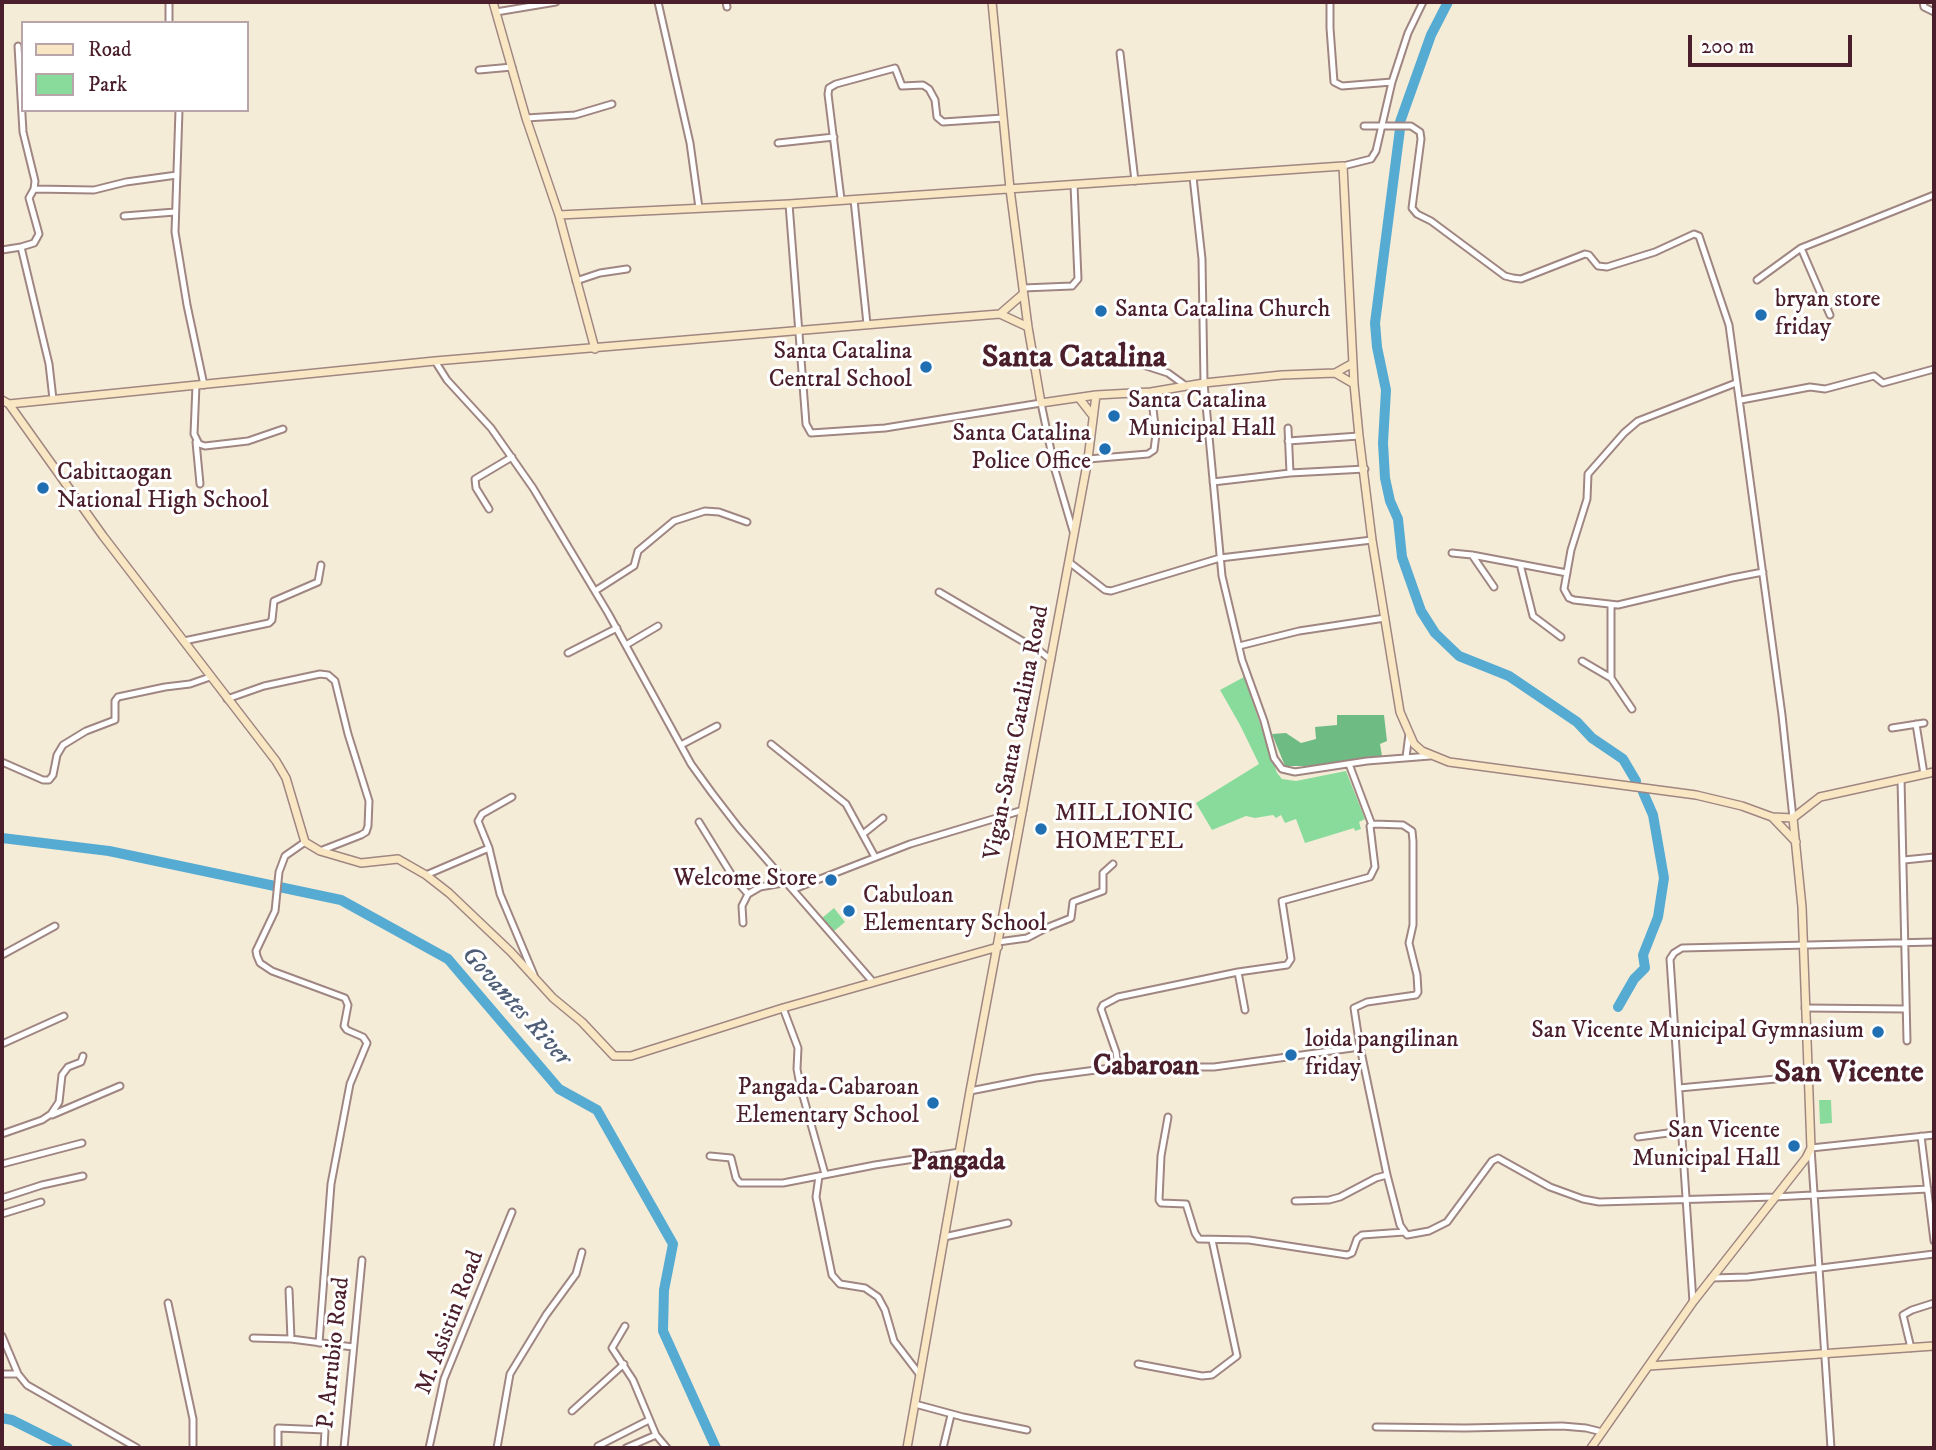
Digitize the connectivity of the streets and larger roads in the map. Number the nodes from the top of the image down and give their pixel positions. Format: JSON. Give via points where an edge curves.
{"nodes":[{"id":1,"x":169,"y":2,"type":"edge"},
{"id":2,"x":493,"y":2,"type":"edge"},
{"id":3,"x":556,"y":2,"type":"edge"},
{"id":4,"x":658,"y":2,"type":"edge"},
{"id":5,"x":992,"y":2,"type":"edge"},
{"id":6,"x":1331,"y":2,"type":"edge"},
{"id":7,"x":1423,"y":2,"type":"edge"},
{"id":8,"x":1923,"y":2,"type":"edge"},
{"id":9,"x":496,"y":12,"type":"junction"},
{"id":10,"x":1934,"y":12,"type":"edge"},
{"id":11,"x":169,"y":21,"type":"edge"},
{"id":12,"x":18,"y":46,"type":"dead end"},
{"id":13,"x":1120,"y":53,"type":"dead end"},
{"id":14,"x":21,"y":59,"type":"edge"},
{"id":15,"x":512,"y":67,"type":"junction"},
{"id":16,"x":479,"y":70,"type":"dead end"},
{"id":17,"x":1392,"y":82,"type":"junction"},
{"id":18,"x":612,"y":104,"type":"dead end"},
{"id":19,"x":22,"y":112,"type":"edge"},
{"id":20,"x":179,"y":112,"type":"edge"},
{"id":21,"x":526,"y":118,"type":"junction"},
{"id":22,"x":1003,"y":118,"type":"junction"},
{"id":23,"x":1381,"y":125,"type":"junction"},
{"id":24,"x":1364,"y":126,"type":"dead end"},
{"id":25,"x":834,"y":136,"type":"junction"},
{"id":26,"x":778,"y":143,"type":"dead end"},
{"id":27,"x":1343,"y":166,"type":"junction"},
{"id":28,"x":177,"y":175,"type":"junction"},
{"id":29,"x":1193,"y":177,"type":"junction"},
{"id":30,"x":1135,"y":181,"type":"junction"},
{"id":31,"x":1074,"y":185,"type":"junction"},
{"id":32,"x":34,"y":189,"type":"junction"},
{"id":33,"x":1010,"y":189,"type":"junction"},
{"id":34,"x":1934,"y":195,"type":"edge"},
{"id":35,"x":841,"y":199,"type":"junction"},
{"id":36,"x":853,"y":200,"type":"junction"},
{"id":37,"x":789,"y":204,"type":"junction"},
{"id":38,"x":699,"y":208,"type":"junction"},
{"id":39,"x":175,"y":212,"type":"junction"},
{"id":40,"x":559,"y":215,"type":"junction"},
{"id":41,"x":124,"y":216,"type":"dead end"},
{"id":42,"x":21,"y":247,"type":"junction"},
{"id":43,"x":1801,"y":248,"type":"junction"},
{"id":44,"x":2,"y":250,"type":"edge"},
{"id":45,"x":627,"y":269,"type":"dead end"},
{"id":46,"x":1757,"y":280,"type":"dead end"},
{"id":47,"x":576,"y":281,"type":"junction"},
{"id":48,"x":1023,"y":291,"type":"junction"},
{"id":49,"x":1000,"y":314,"type":"junction"},
{"id":50,"x":1830,"y":315,"type":"dead end"},
{"id":51,"x":867,"y":324,"type":"junction"},
{"id":52,"x":1028,"y":327,"type":"junction"},
{"id":53,"x":799,"y":331,"type":"junction"},
{"id":54,"x":595,"y":349,"type":"junction"},
{"id":55,"x":435,"y":361,"type":"junction"},
{"id":56,"x":1134,"y":362,"type":"dead end"},
{"id":57,"x":1353,"y":363,"type":"junction"},
{"id":58,"x":1934,"y":369,"type":"edge"},
{"id":59,"x":1335,"y":373,"type":"junction"},
{"id":60,"x":1204,"y":383,"type":"junction"},
{"id":61,"x":1736,"y":383,"type":"junction"},
{"id":62,"x":1354,"y":384,"type":"junction"},
{"id":63,"x":200,"y":385,"type":"junction"},
{"id":64,"x":1186,"y":386,"type":"junction"},
{"id":65,"x":1151,"y":392,"type":"junction"},
{"id":66,"x":1096,"y":396,"type":"junction"},
{"id":67,"x":1079,"y":398,"type":"junction"},
{"id":68,"x":53,"y":400,"type":"junction"},
{"id":69,"x":1741,"y":400,"type":"junction"},
{"id":70,"x":5,"y":402,"type":"edge"},
{"id":71,"x":1041,"y":403,"type":"junction"},
{"id":72,"x":1093,"y":416,"type":"junction"},
{"id":73,"x":1288,"y":428,"type":"dead end"},
{"id":74,"x":283,"y":429,"type":"dead end"},
{"id":75,"x":1359,"y":436,"type":"junction"},
{"id":76,"x":1288,"y":441,"type":"junction"},
{"id":77,"x":196,"y":442,"type":"junction"},
{"id":78,"x":512,"y":457,"type":"junction"},
{"id":79,"x":1088,"y":459,"type":"junction"},
{"id":80,"x":1365,"y":469,"type":"junction"},
{"id":81,"x":1290,"y":473,"type":"junction"},
{"id":82,"x":1213,"y":482,"type":"junction"},
{"id":83,"x":200,"y":484,"type":"dead end"},
{"id":84,"x":489,"y":509,"type":"dead end"},
{"id":85,"x":747,"y":523,"type":"dead end"},
{"id":86,"x":1074,"y":534,"type":"junction"},
{"id":87,"x":1372,"y":540,"type":"junction"},
{"id":88,"x":1452,"y":553,"type":"dead end"},
{"id":89,"x":1472,"y":555,"type":"junction"},
{"id":90,"x":1220,"y":558,"type":"junction"},
{"id":91,"x":1069,"y":562,"type":"junction"},
{"id":92,"x":1520,"y":564,"type":"junction"},
{"id":93,"x":321,"y":565,"type":"dead end"},
{"id":94,"x":1763,"y":572,"type":"junction"},
{"id":95,"x":1566,"y":573,"type":"junction"},
{"id":96,"x":1494,"y":587,"type":"dead end"},
{"id":97,"x":595,"y":591,"type":"junction"},
{"id":98,"x":939,"y":593,"type":"dead end"},
{"id":99,"x":1611,"y":606,"type":"junction"},
{"id":100,"x":1385,"y":618,"type":"junction"},
{"id":101,"x":658,"y":626,"type":"dead end"},
{"id":102,"x":617,"y":628,"type":"junction"},
{"id":103,"x":1561,"y":637,"type":"dead end"},
{"id":104,"x":184,"y":641,"type":"junction"},
{"id":105,"x":626,"y":645,"type":"junction"},
{"id":106,"x":1238,"y":646,"type":"junction"},
{"id":107,"x":568,"y":653,"type":"dead end"},
{"id":108,"x":1051,"y":660,"type":"junction"},
{"id":109,"x":1582,"y":660,"type":"dead end"},
{"id":110,"x":210,"y":677,"type":"junction"},
{"id":111,"x":1611,"y":678,"type":"junction"},
{"id":112,"x":226,"y":699,"type":"junction"},
{"id":113,"x":1632,"y":709,"type":"dead end"},
{"id":114,"x":1924,"y":723,"type":"dead end"},
{"id":115,"x":1916,"y":724,"type":"junction"},
{"id":116,"x":717,"y":726,"type":"dead end"},
{"id":117,"x":1892,"y":728,"type":"dead end"},
{"id":118,"x":1409,"y":734,"type":"junction"},
{"id":119,"x":681,"y":744,"type":"junction"},
{"id":120,"x":771,"y":744,"type":"dead end"},
{"id":121,"x":1430,"y":756,"type":"junction"},
{"id":122,"x":1406,"y":757,"type":"junction"},
{"id":123,"x":2,"y":762,"type":"edge"},
{"id":124,"x":1349,"y":764,"type":"junction"},
{"id":125,"x":1934,"y":772,"type":"edge"},
{"id":126,"x":1924,"y":775,"type":"junction"},
{"id":127,"x":1901,"y":779,"type":"junction"},
{"id":128,"x":512,"y":797,"type":"dead end"},
{"id":129,"x":1023,"y":810,"type":"junction"},
{"id":130,"x":1772,"y":817,"type":"junction"},
{"id":131,"x":883,"y":818,"type":"dead end"},
{"id":132,"x":1793,"y":818,"type":"junction"},
{"id":133,"x":699,"y":822,"type":"dead end"},
{"id":134,"x":1371,"y":825,"type":"junction"},
{"id":135,"x":863,"y":834,"type":"junction"},
{"id":136,"x":305,"y":842,"type":"junction"},
{"id":137,"x":1796,"y":842,"type":"junction"},
{"id":138,"x":489,"y":848,"type":"junction"},
{"id":139,"x":320,"y":850,"type":"junction"},
{"id":140,"x":875,"y":857,"type":"junction"},
{"id":141,"x":1934,"y":857,"type":"edge"},
{"id":142,"x":1903,"y":860,"type":"junction"},
{"id":143,"x":1113,"y":864,"type":"dead end"},
{"id":144,"x":426,"y":875,"type":"junction"},
{"id":145,"x":788,"y":882,"type":"junction"},
{"id":146,"x":794,"y":889,"type":"junction"},
{"id":147,"x":748,"y":894,"type":"junction"},
{"id":148,"x":743,"y":923,"type":"dead end"},
{"id":149,"x":55,"y":926,"type":"dead end"},
{"id":150,"x":1934,"y":942,"type":"edge"},
{"id":151,"x":1905,"y":943,"type":"junction"},
{"id":152,"x":1802,"y":944,"type":"junction"},
{"id":153,"x":998,"y":945,"type":"junction"},
{"id":154,"x":2,"y":955,"type":"edge"},
{"id":155,"x":1238,"y":972,"type":"junction"},
{"id":156,"x":536,"y":978,"type":"junction"},
{"id":157,"x":873,"y":982,"type":"junction"},
{"id":158,"x":783,"y":1008,"type":"junction"},
{"id":159,"x":1805,"y":1008,"type":"junction"},
{"id":160,"x":1906,"y":1009,"type":"junction"},
{"id":161,"x":1245,"y":1010,"type":"dead end"},
{"id":162,"x":64,"y":1016,"type":"dead end"},
{"id":163,"x":1907,"y":1041,"type":"dead end"},
{"id":164,"x":2,"y":1044,"type":"edge"},
{"id":165,"x":1360,"y":1047,"type":"junction"},
{"id":166,"x":83,"y":1056,"type":"dead end"},
{"id":167,"x":1118,"y":1067,"type":"junction"},
{"id":168,"x":1808,"y":1076,"type":"junction"},
{"id":169,"x":120,"y":1086,"type":"dead end"},
{"id":170,"x":1679,"y":1088,"type":"junction"},
{"id":171,"x":970,"y":1091,"type":"junction"},
{"id":172,"x":1168,"y":1117,"type":"dead end"},
{"id":173,"x":46,"y":1118,"type":"junction"},
{"id":174,"x":1683,"y":1130,"type":"junction"},
{"id":175,"x":2,"y":1134,"type":"edge"},
{"id":176,"x":1934,"y":1135,"type":"edge"},
{"id":177,"x":1921,"y":1136,"type":"junction"},
{"id":178,"x":1638,"y":1137,"type":"dead end"},
{"id":179,"x":82,"y":1143,"type":"dead end"},
{"id":180,"x":1811,"y":1148,"type":"junction"},
{"id":181,"x":960,"y":1152,"type":"junction"},
{"id":182,"x":710,"y":1156,"type":"dead end"},
{"id":183,"x":2,"y":1164,"type":"edge"},
{"id":184,"x":822,"y":1175,"type":"junction"},
{"id":185,"x":1387,"y":1175,"type":"junction"},
{"id":186,"x":83,"y":1176,"type":"dead end"},
{"id":187,"x":1928,"y":1189,"type":"junction"},
{"id":188,"x":1816,"y":1195,"type":"junction"},
{"id":189,"x":1773,"y":1197,"type":"junction"},
{"id":190,"x":2,"y":1198,"type":"edge"},
{"id":191,"x":1688,"y":1198,"type":"junction"},
{"id":192,"x":1295,"y":1201,"type":"dead end"},
{"id":193,"x":41,"y":1202,"type":"dead end"},
{"id":194,"x":512,"y":1212,"type":"dead end"},
{"id":195,"x":2,"y":1214,"type":"edge"},
{"id":196,"x":1008,"y":1223,"type":"dead end"},
{"id":197,"x":1404,"y":1232,"type":"junction"},
{"id":198,"x":944,"y":1237,"type":"junction"},
{"id":199,"x":1213,"y":1240,"type":"junction"},
{"id":200,"x":1934,"y":1241,"type":"edge"},
{"id":201,"x":582,"y":1252,"type":"dead end"},
{"id":202,"x":1934,"y":1254,"type":"edge"},
{"id":203,"x":362,"y":1260,"type":"dead end"},
{"id":204,"x":1819,"y":1268,"type":"junction"},
{"id":205,"x":1712,"y":1278,"type":"junction"},
{"id":206,"x":289,"y":1290,"type":"dead end"},
{"id":207,"x":1693,"y":1302,"type":"junction"},
{"id":208,"x":168,"y":1303,"type":"dead end"},
{"id":209,"x":1934,"y":1303,"type":"edge"},
{"id":210,"x":625,"y":1326,"type":"dead end"},
{"id":211,"x":2,"y":1336,"type":"edge"},
{"id":212,"x":253,"y":1338,"type":"dead end"},
{"id":213,"x":292,"y":1339,"type":"junction"},
{"id":214,"x":319,"y":1343,"type":"junction"},
{"id":215,"x":1934,"y":1346,"type":"edge"},
{"id":216,"x":353,"y":1348,"type":"junction"},
{"id":217,"x":1911,"y":1348,"type":"junction"},
{"id":218,"x":1825,"y":1354,"type":"junction"},
{"id":219,"x":624,"y":1364,"type":"junction"},
{"id":220,"x":1138,"y":1364,"type":"dead end"},
{"id":221,"x":1649,"y":1366,"type":"junction"},
{"id":222,"x":2,"y":1374,"type":"edge"},
{"id":223,"x":18,"y":1374,"type":"junction"},
{"id":224,"x":920,"y":1375,"type":"junction"},
{"id":225,"x":915,"y":1404,"type":"junction"},
{"id":226,"x":572,"y":1411,"type":"dead end"},
{"id":227,"x":951,"y":1415,"type":"junction"},
{"id":228,"x":649,"y":1420,"type":"junction"},
{"id":229,"x":1376,"y":1427,"type":"dead end"},
{"id":230,"x":1027,"y":1430,"type":"dead end"},
{"id":231,"x":1602,"y":1432,"type":"junction"},
{"id":232,"x":656,"y":1435,"type":"junction"},
{"id":233,"x":598,"y":1446,"type":"dead end"},
{"id":234,"x":137,"y":1448,"type":"edge"},
{"id":235,"x":193,"y":1448,"type":"edge"},
{"id":236,"x":278,"y":1448,"type":"edge"},
{"id":237,"x":324,"y":1448,"type":"edge"},
{"id":238,"x":344,"y":1448,"type":"edge"},
{"id":239,"x":429,"y":1448,"type":"edge"},
{"id":240,"x":497,"y":1448,"type":"edge"},
{"id":241,"x":626,"y":1448,"type":"edge"},
{"id":242,"x":667,"y":1448,"type":"edge"},
{"id":243,"x":907,"y":1448,"type":"edge"},
{"id":244,"x":943,"y":1448,"type":"edge"},
{"id":245,"x":1591,"y":1448,"type":"edge"},
{"id":246,"x":1831,"y":1448,"type":"edge"}],
"edges":[{"from":1,"to":11,"type":"street"},
{"from":2,"to":9,"type":"street"},
{"from":3,"to":9,"type":"street"},
{"from":4,"to":38,"type":"street","via":[[690,143]]},
{"from":5,"to":22,"type":"street"},
{"from":6,"to":17,"type":"street","via":[[1334,82],[1342,86]]},
{"from":7,"to":17,"type":"street"},
{"from":8,"to":10,"type":"street"},
{"from":9,"to":15,"type":"street"},
{"from":12,"to":14,"type":"street"},
{"from":13,"to":30,"type":"street"},
{"from":15,"to":16,"type":"street"},
{"from":15,"to":21,"type":"street"},
{"from":17,"to":23,"type":"street"},
{"from":18,"to":21,"type":"street","via":[[575,115]]},
{"from":19,"to":32,"type":"street"},
{"from":20,"to":28,"type":"street"},
{"from":21,"to":40,"type":"street"},
{"from":22,"to":25,"type":"street","via":[[943,122],[937,117],[928,87],[902,86],[895,68],[831,87]]},
{"from":22,"to":33,"type":"street"},
{"from":23,"to":24,"type":"street"},
{"from":23,"to":27,"type":"street","via":[[1371,159]]},
{"from":23,"to":61,"type":"street","via":[[1411,126],[1420,132],[1414,210],[1506,276],[1521,279],[1585,254],[1601,268],[1626,263],[1696,233],[1726,313]]},
{"from":25,"to":26,"type":"street"},
{"from":25,"to":35,"type":"street"},
{"from":27,"to":29,"type":"street"},
{"from":27,"to":57,"type":"street"},
{"from":28,"to":32,"type":"street","via":[[94,190]]},
{"from":28,"to":39,"type":"street"},
{"from":29,"to":30,"type":"street"},
{"from":29,"to":60,"type":"street","via":[[1202,259]]},
{"from":30,"to":31,"type":"street"},
{"from":31,"to":33,"type":"street"},
{"from":31,"to":48,"type":"street","via":[[1078,279],[1072,286]]},
{"from":32,"to":42,"type":"street","via":[[29,198],[39,237]]},
{"from":33,"to":36,"type":"street"},
{"from":33,"to":48,"type":"street"},
{"from":34,"to":43,"type":"street"},
{"from":35,"to":36,"type":"street"},
{"from":35,"to":37,"type":"street"},
{"from":36,"to":51,"type":"street"},
{"from":37,"to":38,"type":"street"},
{"from":37,"to":53,"type":"street"},
{"from":38,"to":40,"type":"street"},
{"from":39,"to":41,"type":"street"},
{"from":39,"to":63,"type":"street"},
{"from":40,"to":47,"type":"street"},
{"from":42,"to":44,"type":"street"},
{"from":42,"to":68,"type":"street"},
{"from":43,"to":46,"type":"street"},
{"from":43,"to":50,"type":"street"},
{"from":45,"to":47,"type":"street"},
{"from":47,"to":54,"type":"street"},
{"from":48,"to":49,"type":"street"},
{"from":48,"to":52,"type":"street"},
{"from":49,"to":51,"type":"street"},
{"from":49,"to":52,"type":"street"},
{"from":51,"to":53,"type":"street"},
{"from":52,"to":71,"type":"street"},
{"from":53,"to":54,"type":"street"},
{"from":53,"to":71,"type":"street","via":[[806,424],[811,433],[885,428]]},
{"from":54,"to":55,"type":"street"},
{"from":55,"to":63,"type":"street"},
{"from":55,"to":78,"type":"street"},
{"from":56,"to":64,"type":"street","via":[[1168,373]]},
{"from":57,"to":59,"type":"street"},
{"from":57,"to":62,"type":"street"},
{"from":58,"to":69,"type":"street","via":[[1883,383],[1874,376],[1825,389],[1810,387]]},
{"from":59,"to":60,"type":"street"},
{"from":59,"to":62,"type":"street"},
{"from":60,"to":64,"type":"street"},
{"from":60,"to":82,"type":"street"},
{"from":61,"to":69,"type":"street"},
{"from":61,"to":95,"type":"street","via":[[1638,421],[1624,433],[1587,476],[1587,499]]},
{"from":62,"to":75,"type":"street"},
{"from":63,"to":68,"type":"street"},
{"from":63,"to":77,"type":"street"},
{"from":64,"to":65,"type":"street"},
{"from":65,"to":66,"type":"street"},
{"from":65,"to":79,"type":"street","via":[[1154,450]]},
{"from":66,"to":67,"type":"street"},
{"from":66,"to":72,"type":"street","name":"Vigan-Santa Catalina Road"},
{"from":67,"to":71,"type":"street"},
{"from":67,"to":72,"type":"street"},
{"from":68,"to":70,"type":"street"},
{"from":69,"to":94,"type":"street"},
{"from":70,"to":104,"type":"street"},
{"from":71,"to":86,"type":"street"},
{"from":72,"to":79,"type":"street","name":"Vigan-Santa Catalina Road"},
{"from":73,"to":76,"type":"street"},
{"from":74,"to":77,"type":"street","via":[[248,440],[205,446]]},
{"from":75,"to":76,"type":"street"},
{"from":75,"to":80,"type":"street"},
{"from":76,"to":81,"type":"street"},
{"from":77,"to":83,"type":"street"},
{"from":78,"to":84,"type":"street","via":[[475,479]]},
{"from":78,"to":97,"type":"street"},
{"from":79,"to":86,"type":"street","name":"Vigan-Santa Catalina Road"},
{"from":80,"to":81,"type":"street"},
{"from":80,"to":87,"type":"street"},
{"from":81,"to":82,"type":"street"},
{"from":82,"to":90,"type":"street"},
{"from":85,"to":97,"type":"street","via":[[705,511],[674,521],[638,551],[634,566]]},
{"from":86,"to":91,"type":"street","name":"Vigan-Santa Catalina Road"},
{"from":87,"to":90,"type":"street"},
{"from":87,"to":100,"type":"street"},
{"from":88,"to":89,"type":"street"},
{"from":89,"to":92,"type":"street"},
{"from":89,"to":96,"type":"street"},
{"from":90,"to":91,"type":"street","via":[[1111,591]]},
{"from":90,"to":106,"type":"street"},
{"from":91,"to":108,"type":"street","name":"Vigan-Santa Catalina Road"},
{"from":92,"to":95,"type":"street"},
{"from":92,"to":103,"type":"street","via":[[1533,616]]},
{"from":93,"to":104,"type":"street","via":[[318,582],[274,601],[270,623]]},
{"from":94,"to":99,"type":"street"},
{"from":94,"to":132,"type":"street"},
{"from":95,"to":99,"type":"street","via":[[1564,589],[1569,598]]},
{"from":97,"to":102,"type":"street"},
{"from":98,"to":108,"type":"street"},
{"from":99,"to":111,"type":"street"},
{"from":100,"to":106,"type":"street"},
{"from":100,"to":118,"type":"street","via":[[1400,712]]},
{"from":101,"to":105,"type":"street"},
{"from":102,"to":105,"type":"street"},
{"from":102,"to":107,"type":"street"},
{"from":104,"to":110,"type":"street"},
{"from":105,"to":119,"type":"street"},
{"from":106,"to":124,"type":"street","via":[[1278,765],[1295,772]]},
{"from":108,"to":129,"type":"street","name":"Vigan-Santa Catalina Road"},
{"from":109,"to":111,"type":"street"},
{"from":110,"to":112,"type":"street"},
{"from":110,"to":123,"type":"street","via":[[118,697],[115,720],[63,746],[49,780]]},
{"from":111,"to":113,"type":"street"},
{"from":112,"to":136,"type":"street","via":[[282,770]]},
{"from":112,"to":139,"type":"street","via":[[320,674],[335,681],[369,801],[368,826],[361,835]]},
{"from":114,"to":115,"type":"street"},
{"from":115,"to":117,"type":"street"},
{"from":115,"to":126,"type":"street"},
{"from":116,"to":119,"type":"street"},
{"from":118,"to":121,"type":"street"},
{"from":118,"to":122,"type":"street"},
{"from":119,"to":145,"type":"street","via":[[723,809]]},
{"from":120,"to":135,"type":"street","via":[[842,800]]},
{"from":121,"to":122,"type":"street"},
{"from":121,"to":130,"type":"street","via":[[1696,795]]},
{"from":122,"to":124,"type":"street"},
{"from":124,"to":134,"type":"street"},
{"from":125,"to":126,"type":"street"},
{"from":126,"to":127,"type":"street"},
{"from":127,"to":132,"type":"street","via":[[1820,797]]},
{"from":127,"to":142,"type":"street"},
{"from":128,"to":138,"type":"street","via":[[478,818]]},
{"from":129,"to":140,"type":"street"},
{"from":129,"to":153,"type":"street","name":"Vigan-Santa Catalina Road"},
{"from":130,"to":132,"type":"street"},
{"from":130,"to":137,"type":"street"},
{"from":131,"to":135,"type":"street"},
{"from":132,"to":137,"type":"street"},
{"from":133,"to":147,"type":"street"},
{"from":134,"to":155,"type":"street","via":[[1373,875],[1282,901],[1289,963]]},
{"from":134,"to":165,"type":"street","via":[[1404,825],[1412,831],[1413,926],[1409,943],[1418,992],[1355,1006]]},
{"from":135,"to":140,"type":"street"},
{"from":136,"to":139,"type":"street"},
{"from":136,"to":214,"type":"street","via":[[288,852],[279,872],[277,902],[256,951],[258,960],[272,971],[345,998],[344,1026],[367,1043],[348,1091],[330,1193]]},
{"from":137,"to":152,"type":"street"},
{"from":138,"to":144,"type":"street"},
{"from":138,"to":156,"type":"street","via":[[500,894]]},
{"from":139,"to":144,"type":"street","via":[[361,863],[394,858]]},
{"from":140,"to":146,"type":"street"},
{"from":141,"to":142,"type":"street"},
{"from":142,"to":151,"type":"street"},
{"from":143,"to":153,"type":"street","via":[[1103,873],[1103,891],[1073,902],[1071,918]]},
{"from":144,"to":156,"type":"street"},
{"from":145,"to":146,"type":"street"},
{"from":145,"to":147,"type":"street"},
{"from":146,"to":157,"type":"street"},
{"from":147,"to":148,"type":"street","via":[[742,906]]},
{"from":149,"to":154,"type":"street"},
{"from":150,"to":151,"type":"street"},
{"from":151,"to":152,"type":"street"},
{"from":151,"to":160,"type":"street"},
{"from":152,"to":159,"type":"street"},
{"from":152,"to":170,"type":"street","via":[[1682,948],[1674,953],[1670,959]]},
{"from":153,"to":157,"type":"street"},
{"from":153,"to":171,"type":"street","name":"Vigan-Santa Catalina Road"},
{"from":155,"to":161,"type":"street"},
{"from":155,"to":167,"type":"street","via":[[1102,1005]]},
{"from":156,"to":158,"type":"street","via":[[619,1057]]},
{"from":157,"to":158,"type":"street"},
{"from":158,"to":184,"type":"street","via":[[798,1048],[800,1085]]},
{"from":159,"to":160,"type":"street"},
{"from":159,"to":168,"type":"street"},
{"from":160,"to":163,"type":"street"},
{"from":162,"to":164,"type":"street"},
{"from":165,"to":167,"type":"street","via":[[1214,1067]]},
{"from":165,"to":185,"type":"street"},
{"from":166,"to":173,"type":"street","via":[[64,1072],[57,1107]]},
{"from":167,"to":171,"type":"street"},
{"from":168,"to":170,"type":"street"},
{"from":168,"to":180,"type":"street"},
{"from":169,"to":173,"type":"street"},
{"from":170,"to":174,"type":"street"},
{"from":171,"to":181,"type":"street","name":"Vigan-Santa Catalina Road"},
{"from":172,"to":199,"type":"street","via":[[1159,1200],[1186,1204],[1197,1238]]},
{"from":173,"to":175,"type":"street"},
{"from":174,"to":178,"type":"street"},
{"from":174,"to":191,"type":"street"},
{"from":176,"to":177,"type":"street"},
{"from":177,"to":180,"type":"street"},
{"from":177,"to":187,"type":"street"},
{"from":179,"to":183,"type":"street"},
{"from":180,"to":188,"type":"street"},
{"from":180,"to":189,"type":"street"},
{"from":181,"to":184,"type":"street"},
{"from":181,"to":198,"type":"street","name":"Vigan-Santa Catalina Road"},
{"from":182,"to":184,"type":"street","via":[[731,1158],[740,1183],[788,1183]]},
{"from":184,"to":224,"type":"street","via":[[816,1197],[832,1275],[840,1283],[865,1288],[878,1297],[894,1341]]},
{"from":185,"to":192,"type":"street","via":[[1340,1197]]},
{"from":185,"to":197,"type":"street"},
{"from":186,"to":190,"type":"street"},
{"from":187,"to":188,"type":"street"},
{"from":187,"to":200,"type":"street"},
{"from":188,"to":189,"type":"street"},
{"from":188,"to":204,"type":"street"},
{"from":189,"to":191,"type":"street"},
{"from":189,"to":205,"type":"street"},
{"from":191,"to":197,"type":"street","via":[[1621,1203],[1583,1199],[1550,1187],[1498,1158],[1447,1222],[1418,1234]]},
{"from":191,"to":207,"type":"street"},
{"from":193,"to":195,"type":"street"},
{"from":194,"to":239,"type":"street","name":"M. Asistin Road","via":[[444,1379]]},
{"from":196,"to":198,"type":"street"},
{"from":197,"to":199,"type":"street","via":[[1362,1235],[1347,1255],[1248,1240]]},
{"from":198,"to":224,"type":"street","name":"Vigan-Santa Catalina Road"},
{"from":199,"to":220,"type":"street","via":[[1237,1356],[1212,1375],[1202,1376]]},
{"from":201,"to":240,"type":"street","via":[[576,1274],[510,1374]]},
{"from":202,"to":204,"type":"street"},
{"from":203,"to":216,"type":"street","name":"P. Arrubio Road"},
{"from":204,"to":205,"type":"street"},
{"from":204,"to":218,"type":"street"},
{"from":205,"to":207,"type":"street"},
{"from":206,"to":213,"type":"street"},
{"from":207,"to":221,"type":"street"},
{"from":208,"to":235,"type":"street","via":[[193,1419]]},
{"from":209,"to":217,"type":"street","via":[[1903,1315]]},
{"from":210,"to":219,"type":"street","via":[[612,1347]]},
{"from":211,"to":223,"type":"street"},
{"from":212,"to":213,"type":"street"},
{"from":213,"to":214,"type":"street"},
{"from":214,"to":216,"type":"street"},
{"from":215,"to":217,"type":"street"},
{"from":216,"to":238,"type":"street","name":"P. Arrubio Road"},
{"from":217,"to":218,"type":"street"},
{"from":218,"to":221,"type":"street"},
{"from":218,"to":246,"type":"street"},
{"from":219,"to":226,"type":"street"},
{"from":219,"to":228,"type":"street"},
{"from":221,"to":231,"type":"street"},
{"from":222,"to":223,"type":"street"},
{"from":223,"to":234,"type":"street","via":[[42,1395]]},
{"from":224,"to":225,"type":"street","name":"Vigan-Santa Catalina Road"},
{"from":225,"to":227,"type":"street"},
{"from":225,"to":243,"type":"street","name":"Vigan-Santa Catalina Road"},
{"from":227,"to":230,"type":"street"},
{"from":227,"to":244,"type":"street"},
{"from":228,"to":232,"type":"street"},
{"from":228,"to":233,"type":"street"},
{"from":229,"to":231,"type":"street","via":[[1562,1426]]},
{"from":231,"to":245,"type":"street"},
{"from":232,"to":241,"type":"street"},
{"from":232,"to":242,"type":"street"},
{"from":236,"to":237,"type":"street","via":[[278,1428],[325,1430]]}]}
